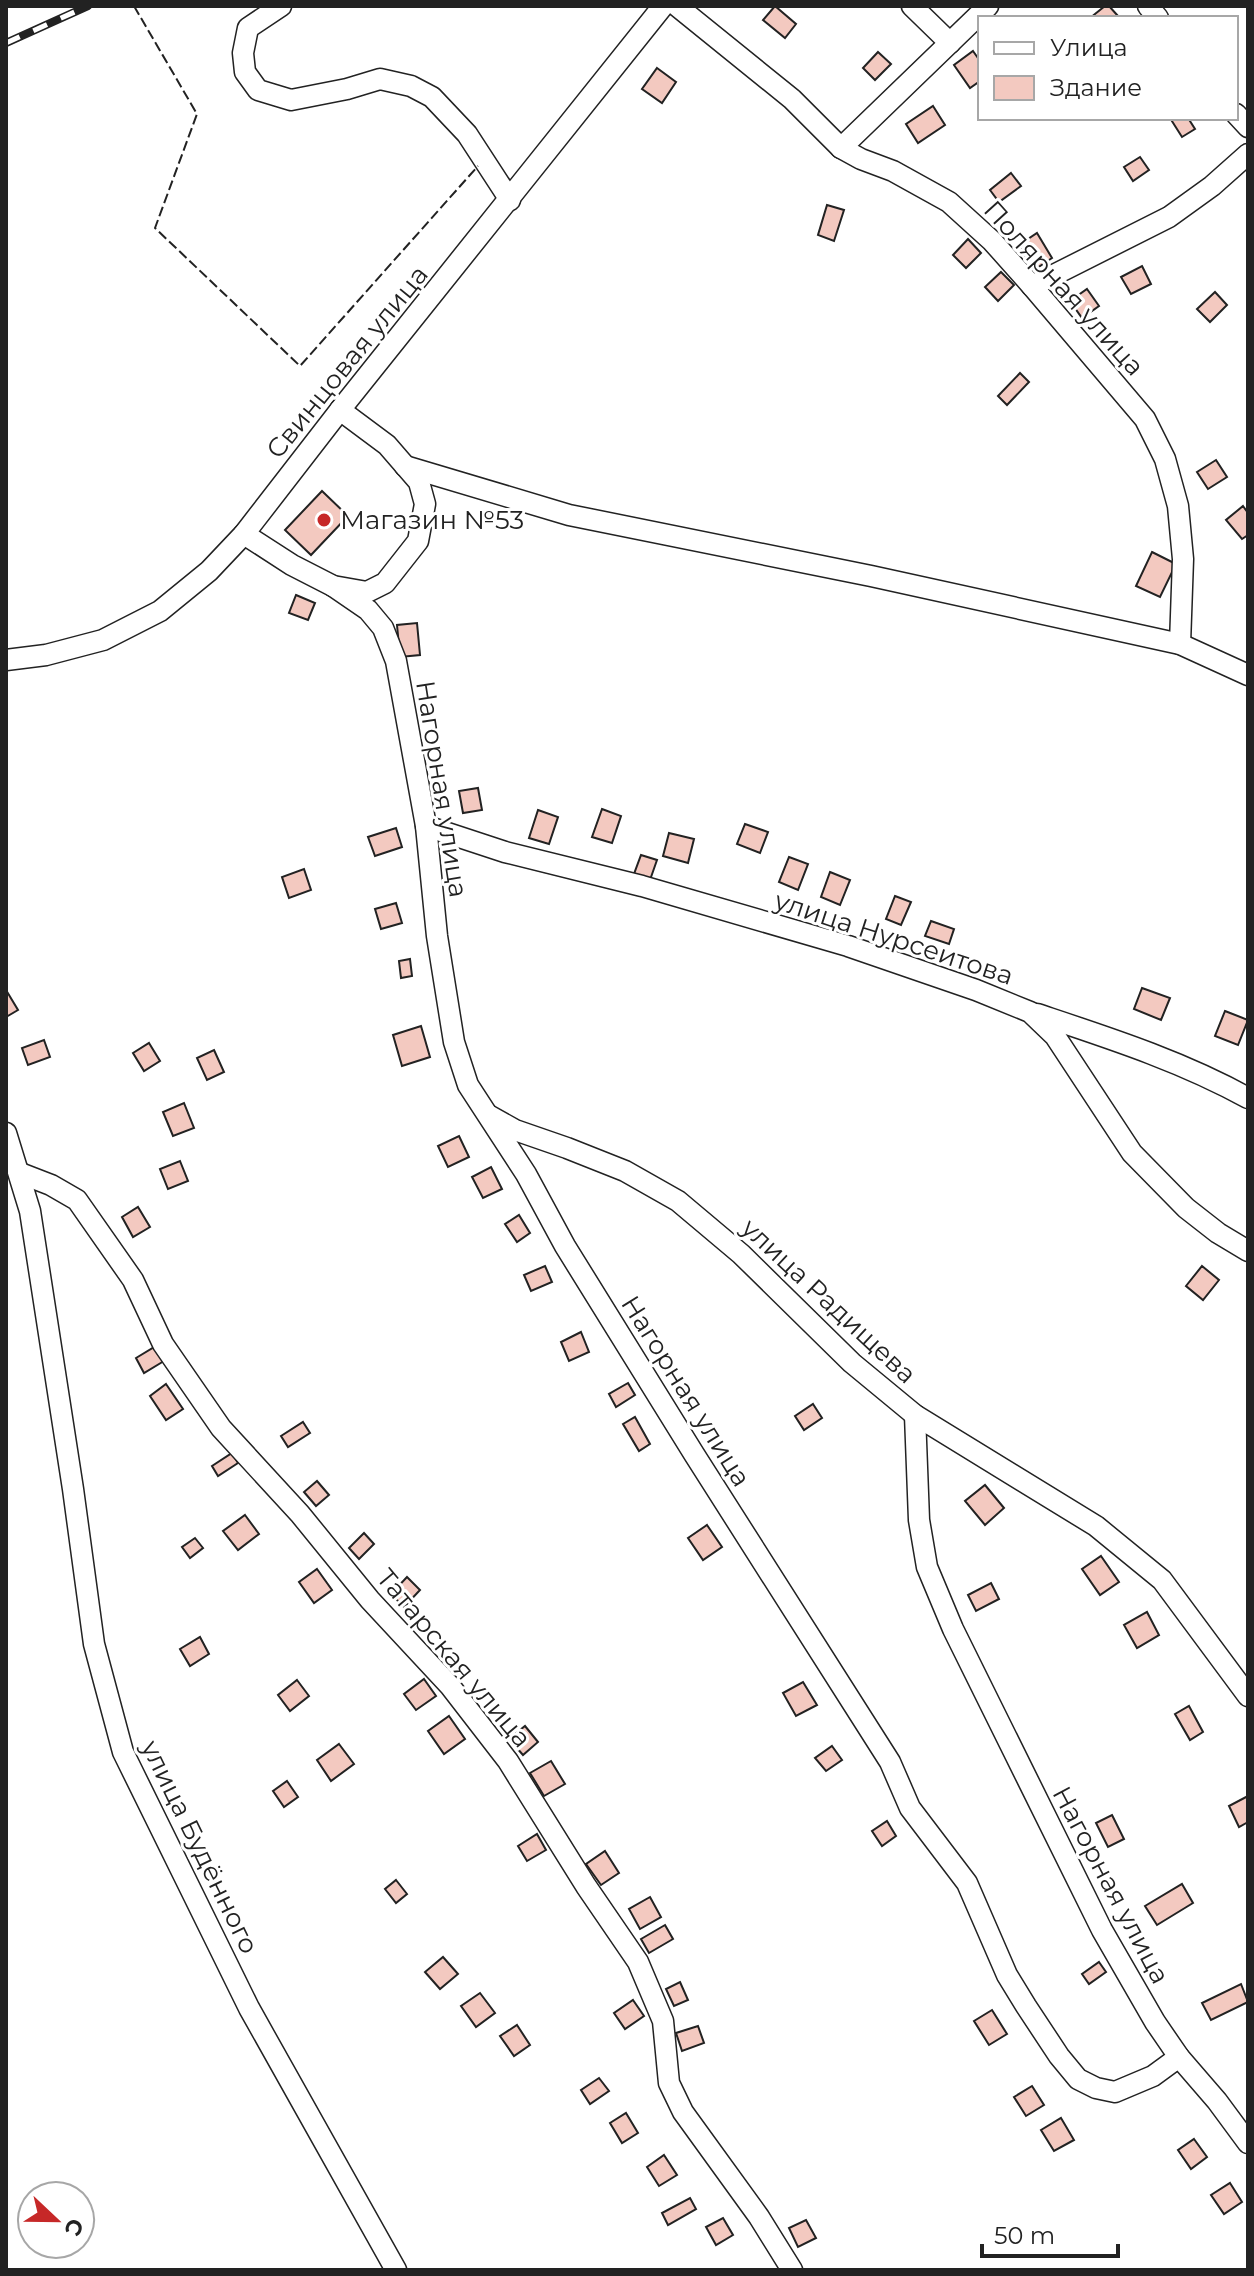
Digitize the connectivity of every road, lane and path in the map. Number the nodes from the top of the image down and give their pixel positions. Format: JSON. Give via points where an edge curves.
{"nodes":[{"id":1,"x":281,"y":6,"type":"edge"},
{"id":2,"x":663,"y":6,"type":"edge"},
{"id":3,"x":677,"y":6,"type":"edge"},
{"id":4,"x":912,"y":6,"type":"edge"},
{"id":5,"x":988,"y":6,"type":"edge"},
{"id":6,"x":950,"y":43,"type":"junction"},
{"id":7,"x":841,"y":148,"type":"junction"},
{"id":8,"x":1248,"y":154,"type":"edge"},
{"id":9,"x":510,"y":200,"type":"junction"},
{"id":10,"x":1032,"y":286,"type":"junction"},
{"id":11,"x":340,"y":410,"type":"junction"},
{"id":12,"x":405,"y":466,"type":"junction"},
{"id":13,"x":244,"y":534,"type":"junction"},
{"id":14,"x":333,"y":586,"type":"junction"},
{"id":15,"x":1180,"y":644,"type":"junction"},
{"id":16,"x":6,"y":660,"type":"edge"},
{"id":17,"x":1248,"y":675,"type":"edge"},
{"id":18,"x":426,"y":826,"type":"junction"},
{"id":19,"x":1030,"y":1012,"type":"junction"},
{"id":20,"x":1248,"y":1098,"type":"edge"},
{"id":21,"x":487,"y":1114,"type":"junction"},
{"id":22,"x":8,"y":1142,"type":"edge"},
{"id":23,"x":20,"y":1173,"type":"junction"},
{"id":24,"x":1248,"y":1251,"type":"edge"},
{"id":25,"x":915,"y":1415,"type":"junction"},
{"id":26,"x":1248,"y":1696,"type":"edge"},
{"id":27,"x":1179,"y":2057,"type":"junction"},
{"id":28,"x":1248,"y":2143,"type":"edge"},
{"id":29,"x":396,"y":2270,"type":"edge"},
{"id":30,"x":792,"y":2270,"type":"edge"}],
"edges":[{"from":1,"to":9,"type":"street","via":[[248,28],[245,72],[258,90],[291,100],[380,79],[411,86],[432,97],[467,134]]},
{"from":2,"to":9,"type":"street","name":"Свинцовая улица"},
{"from":3,"to":7,"type":"street","name":"Полярная улица","via":[[792,99]]},
{"from":4,"to":6,"type":"street"},
{"from":5,"to":6,"type":"street"},
{"from":6,"to":7,"type":"street"},
{"from":7,"to":10,"type":"street","name":"Полярная улица","via":[[949,202]]},
{"from":8,"to":10,"type":"street","via":[[1169,217]]},
{"from":9,"to":11,"type":"street","name":"Свинцовая улица"},
{"from":10,"to":15,"type":"street","name":"Полярная улица","via":[[1145,419],[1165,459],[1178,506],[1183,559]]},
{"from":11,"to":12,"type":"street","via":[[387,445]]},
{"from":11,"to":13,"type":"street","name":"Свинцовая улица"},
{"from":12,"to":14,"type":"street","via":[[419,482],[425,504],[418,541],[385,583],[367,592]]},
{"from":12,"to":15,"type":"street","via":[[569,515]]},
{"from":13,"to":14,"type":"street"},
{"from":13,"to":16,"type":"street","name":"Свинцовая улица","via":[[160,611],[103,640]]},
{"from":14,"to":18,"type":"street","name":"Нагорная улица","via":[[368,610],[383,628],[396,661]]},
{"from":15,"to":17,"type":"street"},
{"from":18,"to":19,"type":"street","name":"улица Нурсеитова","via":[[848,946]]},
{"from":18,"to":21,"type":"street","name":"Нагорная улица","via":[[454,1042],[468,1085]]},
{"from":19,"to":20,"type":"street","via":[[1190,1068]]},
{"from":19,"to":24,"type":"street","name":"улица Нурсеитова","via":[[1055,1036],[1132,1153],[1186,1208]]},
{"from":21,"to":25,"type":"street","name":"улица Радищева","via":[[515,1130],[625,1171],[678,1201]]},
{"from":21,"to":27,"type":"street","name":"Нагорная улица","via":[[890,1762],[910,1808],[967,1883],[1007,1975],[1059,2056],[1078,2079],[1115,2092],[1153,2076]]},
{"from":22,"to":23,"type":"street"},
{"from":23,"to":29,"type":"street","name":"улица Будённого","via":[[44,1296],[94,1644],[123,1752],[249,2008]]},
{"from":23,"to":30,"type":"street","name":"Татарская улица","via":[[77,1200],[133,1280],[163,1344],[221,1428],[450,1686],[508,1761],[638,1962],[663,2021],[669,2083],[683,2112]]},
{"from":25,"to":26,"type":"street","name":"улица Радищева","via":[[1096,1526],[1162,1580]]},
{"from":25,"to":27,"type":"street","name":"Нагорная улица","via":[[919,1520],[927,1567],[1094,1916]]},
{"from":27,"to":28,"type":"street","name":"Нагорная улица"}]}
